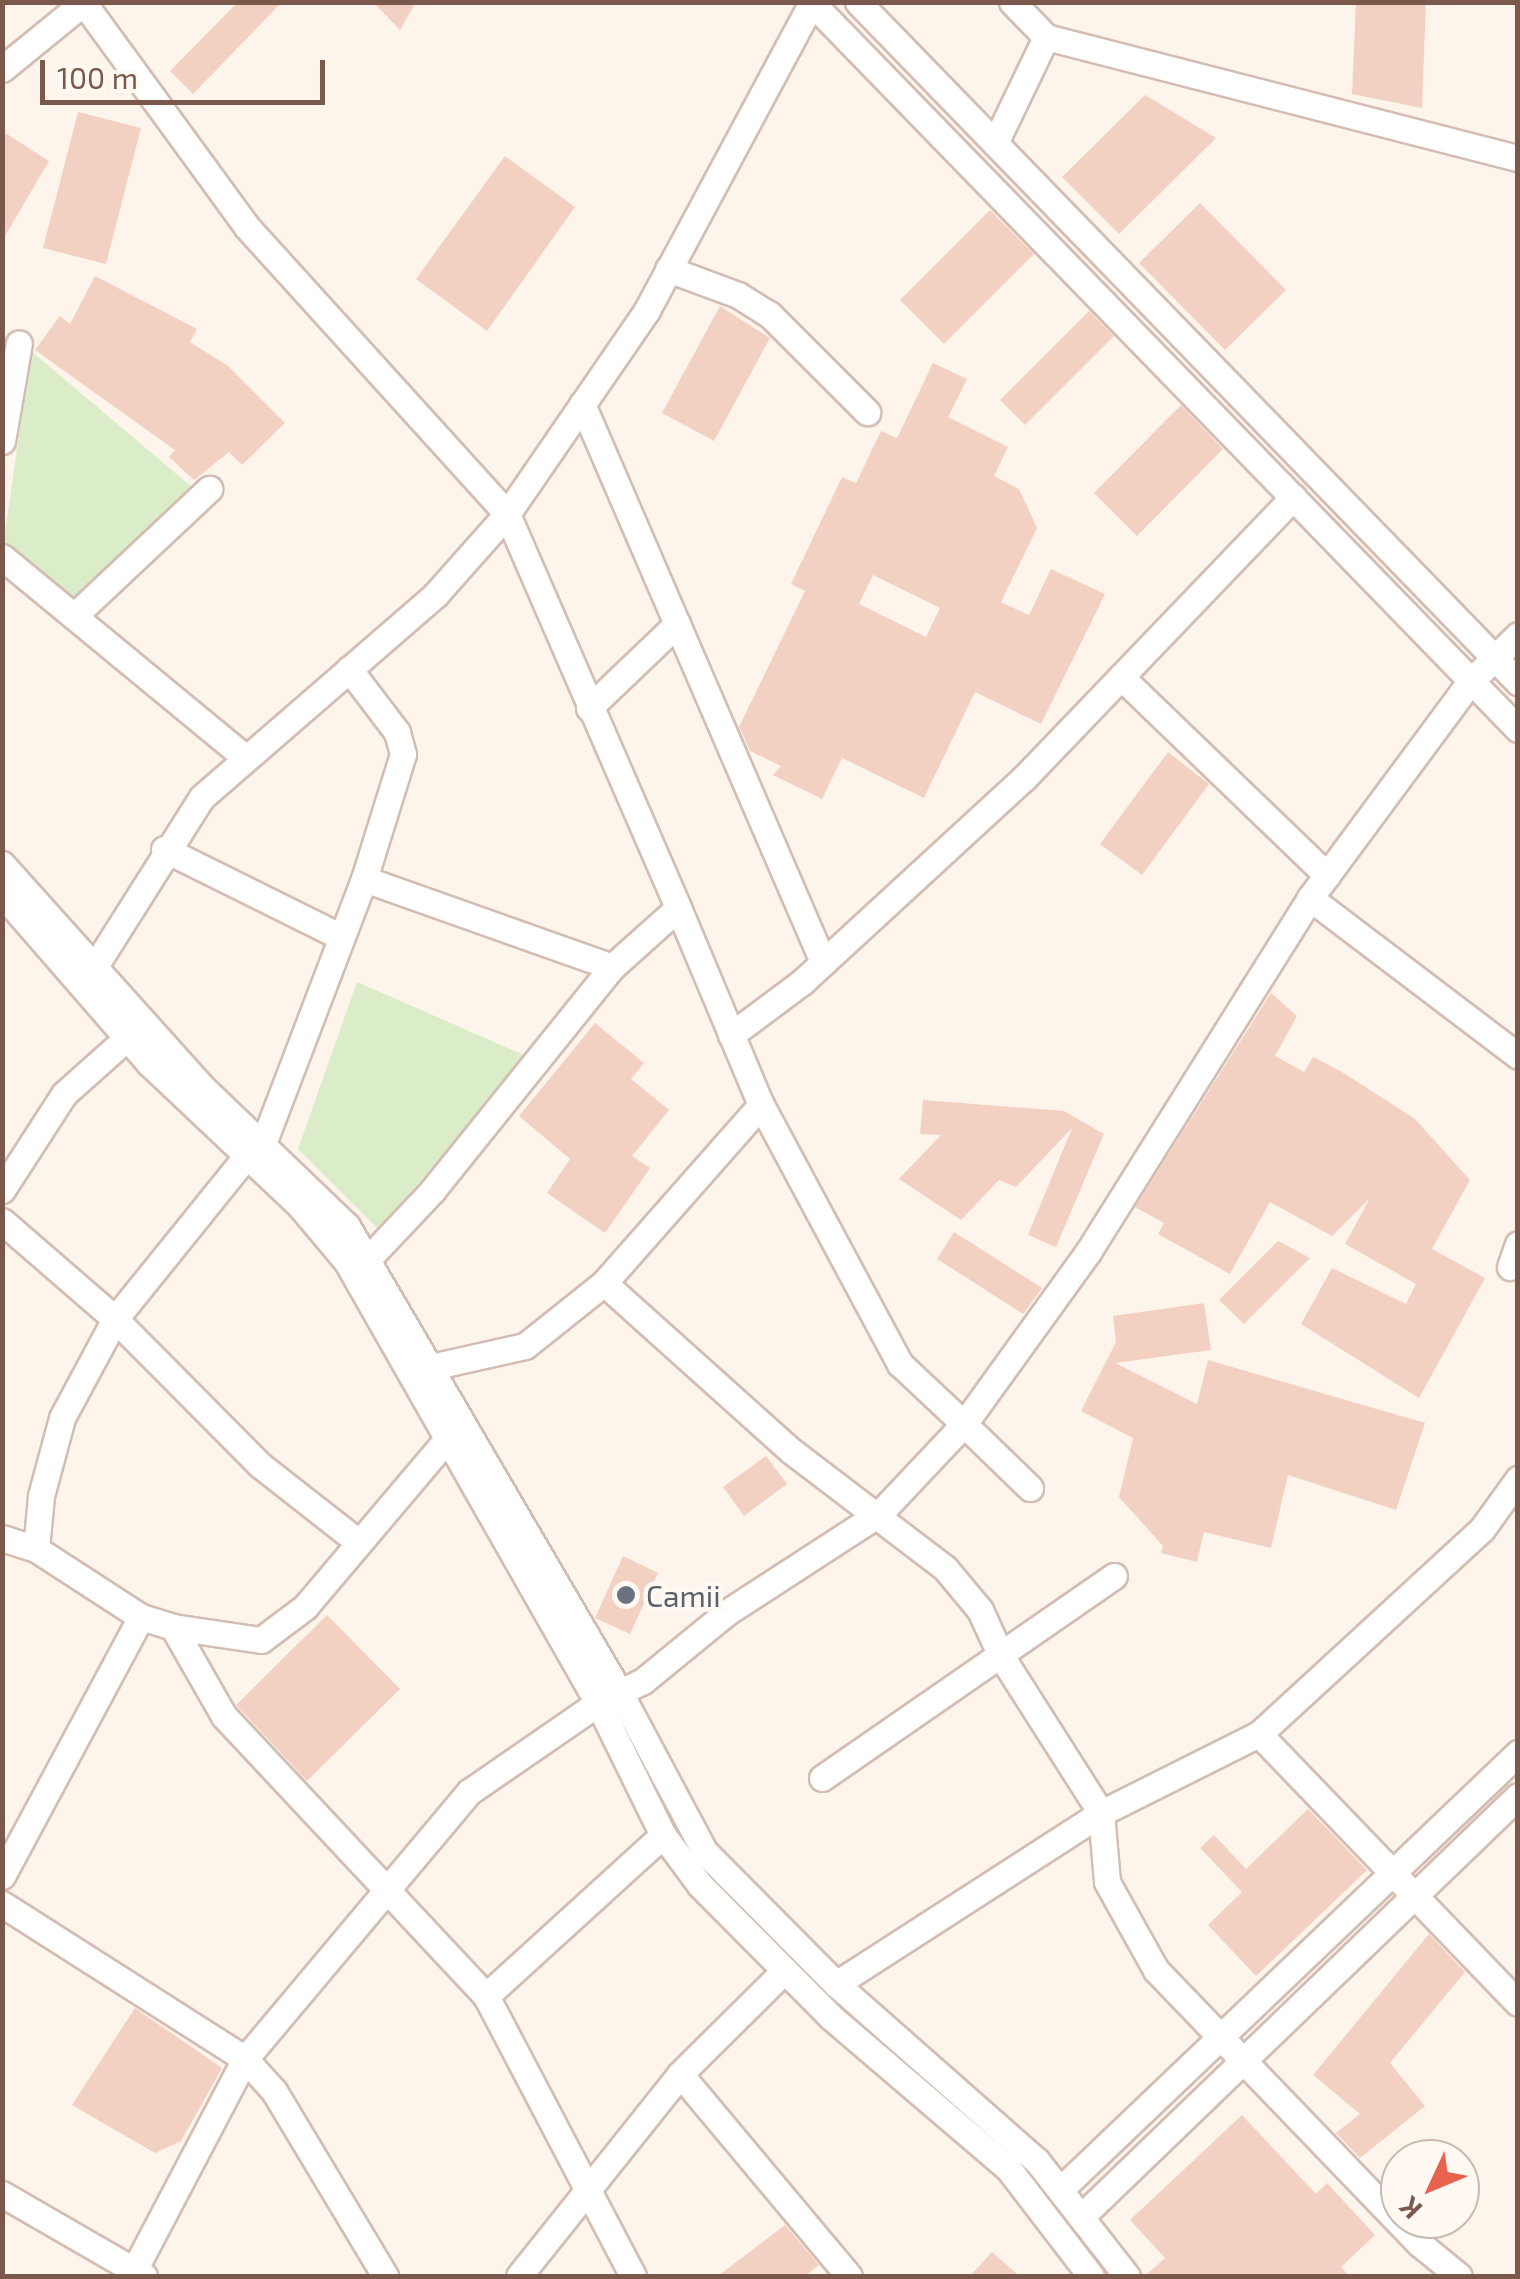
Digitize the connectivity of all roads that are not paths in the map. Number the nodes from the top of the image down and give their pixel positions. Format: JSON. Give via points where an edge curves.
{"nodes":[{"id":1,"x":858,"y":2,"type":"edge"},
{"id":2,"x":1012,"y":2,"type":"edge"},
{"id":3,"x":83,"y":3,"type":"edge"},
{"id":4,"x":811,"y":3,"type":"edge"},
{"id":5,"x":1046,"y":37,"type":"junction"},
{"id":6,"x":2,"y":70,"type":"edge"},
{"id":7,"x":995,"y":142,"type":"junction"},
{"id":8,"x":1518,"y":158,"type":"edge"},
{"id":9,"x":668,"y":269,"type":"junction"},
{"id":10,"x":18,"y":343,"type":"dead end"},
{"id":11,"x":582,"y":404,"type":"junction"},
{"id":12,"x":867,"y":412,"type":"dead end"},
{"id":13,"x":2,"y":442,"type":"edge"},
{"id":14,"x":209,"y":489,"type":"dead end"},
{"id":15,"x":1293,"y":497,"type":"junction"},
{"id":16,"x":507,"y":514,"type":"junction"},
{"id":17,"x":2,"y":557,"type":"edge"},
{"id":18,"x":76,"y":614,"type":"junction"},
{"id":19,"x":677,"y":624,"type":"junction"},
{"id":20,"x":1518,"y":635,"type":"edge"},
{"id":21,"x":1495,"y":659,"type":"junction"},
{"id":22,"x":348,"y":670,"type":"junction"},
{"id":23,"x":1121,"y":677,"type":"junction"},
{"id":24,"x":1470,"y":682,"type":"junction"},
{"id":25,"x":1518,"y":682,"type":"edge"},
{"id":26,"x":589,"y":708,"type":"junction"},
{"id":27,"x":1518,"y":729,"type":"edge"},
{"id":28,"x":244,"y":756,"type":"junction"},
{"id":29,"x":164,"y":849,"type":"junction"},
{"id":30,"x":2,"y":864,"type":"edge"},
{"id":31,"x":1327,"y":875,"type":"junction"},
{"id":32,"x":364,"y":879,"type":"junction"},
{"id":33,"x":2,"y":894,"type":"edge"},
{"id":34,"x":1310,"y":898,"type":"junction"},
{"id":35,"x":678,"y":908,"type":"junction"},
{"id":36,"x":340,"y":937,"type":"junction"},
{"id":37,"x":823,"y":962,"type":"junction"},
{"id":38,"x":612,"y":967,"type":"junction"},
{"id":39,"x":90,"y":973,"type":"junction"},
{"id":40,"x":732,"y":1035,"type":"junction"},
{"id":41,"x":128,"y":1037,"type":"junction"},
{"id":42,"x":1518,"y":1056,"type":"edge"},
{"id":43,"x":761,"y":1105,"type":"junction"},
{"id":44,"x":253,"y":1152,"type":"junction"},
{"id":45,"x":2,"y":1190,"type":"edge"},
{"id":46,"x":2,"y":1221,"type":"edge"},
{"id":47,"x":369,"y":1258,"type":"junction"},
{"id":48,"x":604,"y":1283,"type":"junction"},
{"id":49,"x":116,"y":1319,"type":"junction"},
{"id":50,"x":431,"y":1367,"type":"junction"},
{"id":51,"x":964,"y":1424,"type":"junction"},
{"id":52,"x":447,"y":1439,"type":"junction"},
{"id":53,"x":1518,"y":1479,"type":"edge"},
{"id":54,"x":1030,"y":1488,"type":"dead end"},
{"id":55,"x":880,"y":1513,"type":"junction"},
{"id":56,"x":2,"y":1538,"type":"edge"},
{"id":57,"x":356,"y":1541,"type":"junction"},
{"id":58,"x":36,"y":1549,"type":"junction"},
{"id":59,"x":1114,"y":1576,"type":"dead end"},
{"id":60,"x":141,"y":1617,"type":"junction"},
{"id":61,"x":172,"y":1627,"type":"junction"},
{"id":62,"x":1001,"y":1656,"type":"junction"},
{"id":63,"x":609,"y":1698,"type":"junction"},
{"id":64,"x":1259,"y":1734,"type":"junction"},
{"id":65,"x":1518,"y":1753,"type":"edge"},
{"id":66,"x":822,"y":1778,"type":"dead end"},
{"id":67,"x":1518,"y":1796,"type":"edge"},
{"id":68,"x":1101,"y":1813,"type":"junction"},
{"id":69,"x":663,"y":1835,"type":"junction"},
{"id":70,"x":1394,"y":1872,"type":"junction"},
{"id":71,"x":2,"y":1876,"type":"edge"},
{"id":72,"x":387,"y":1888,"type":"junction"},
{"id":73,"x":1415,"y":1895,"type":"junction"},
{"id":74,"x":2,"y":1904,"type":"edge"},
{"id":75,"x":783,"y":1972,"type":"junction"},
{"id":76,"x":836,"y":1984,"type":"junction"},
{"id":77,"x":486,"y":1996,"type":"junction"},
{"id":78,"x":1518,"y":2003,"type":"edge"},
{"id":79,"x":1221,"y":2037,"type":"junction"},
{"id":80,"x":245,"y":2059,"type":"junction"},
{"id":81,"x":1243,"y":2060,"type":"junction"},
{"id":82,"x":680,"y":2074,"type":"junction"},
{"id":83,"x":589,"y":2183,"type":"junction"},
{"id":84,"x":1061,"y":2190,"type":"junction"},
{"id":85,"x":2,"y":2194,"type":"edge"},
{"id":86,"x":1082,"y":2216,"type":"junction"},
{"id":87,"x":136,"y":2273,"type":"edge"},
{"id":88,"x":385,"y":2276,"type":"edge"},
{"id":89,"x":519,"y":2276,"type":"edge"},
{"id":90,"x":633,"y":2276,"type":"edge"},
{"id":91,"x":848,"y":2276,"type":"edge"},
{"id":92,"x":1091,"y":2276,"type":"edge"},
{"id":93,"x":1126,"y":2276,"type":"edge"},
{"id":94,"x":1460,"y":2276,"type":"edge"}],
"edges":[{"from":1,"to":7,"type":"street"},
{"from":2,"to":5,"type":"street"},
{"from":3,"to":6,"type":"street"},
{"from":3,"to":16,"type":"street","via":[[247,226]]},
{"from":4,"to":9,"type":"street"},
{"from":4,"to":15,"type":"street"},
{"from":5,"to":7,"type":"street"},
{"from":5,"to":8,"type":"street"},
{"from":7,"to":21,"type":"street"},
{"from":9,"to":11,"type":"street"},
{"from":9,"to":12,"type":"street","via":[[769,314]]},
{"from":10,"to":13,"type":"street"},
{"from":11,"to":16,"type":"street"},
{"from":11,"to":19,"type":"street"},
{"from":14,"to":18,"type":"street"},
{"from":15,"to":23,"type":"street"},
{"from":15,"to":24,"type":"street"},
{"from":16,"to":22,"type":"street","via":[[436,594]]},
{"from":16,"to":26,"type":"street"},
{"from":17,"to":18,"type":"street"},
{"from":18,"to":28,"type":"street"},
{"from":19,"to":26,"type":"street"},
{"from":19,"to":37,"type":"street"},
{"from":20,"to":21,"type":"street"},
{"from":21,"to":24,"type":"street"},
{"from":21,"to":25,"type":"street"},
{"from":22,"to":28,"type":"street"},
{"from":22,"to":32,"type":"street","via":[[398,732],[403,754]]},
{"from":23,"to":31,"type":"street"},
{"from":23,"to":37,"type":"street","via":[[1024,778]]},
{"from":24,"to":27,"type":"street"},
{"from":24,"to":31,"type":"street"},
{"from":26,"to":35,"type":"street"},
{"from":28,"to":29,"type":"street"},
{"from":29,"to":36,"type":"street"},
{"from":29,"to":39,"type":"street"},
{"from":30,"to":39,"type":"street"},
{"from":31,"to":34,"type":"street"},
{"from":32,"to":36,"type":"street"},
{"from":32,"to":38,"type":"street"},
{"from":33,"to":39,"type":"street"},
{"from":34,"to":42,"type":"street"},
{"from":34,"to":51,"type":"street","via":[[1088,1252]]},
{"from":35,"to":38,"type":"street"},
{"from":35,"to":40,"type":"street"},
{"from":36,"to":44,"type":"street"},
{"from":37,"to":40,"type":"street"},
{"from":38,"to":47,"type":"street"},
{"from":39,"to":41,"type":"street"},
{"from":39,"to":44,"type":"street"},
{"from":40,"to":43,"type":"street"},
{"from":41,"to":44,"type":"street"},
{"from":41,"to":45,"type":"street","via":[[64,1094]]},
{"from":43,"to":48,"type":"street"},
{"from":43,"to":51,"type":"street","via":[[900,1364]]},
{"from":44,"to":47,"type":"street","via":[[322,1198]]},
{"from":44,"to":49,"type":"street"},
{"from":44,"to":52,"type":"street","via":[[327,1234]]},
{"from":46,"to":49,"type":"street"},
{"from":47,"to":50,"type":"street"},
{"from":48,"to":50,"type":"street","via":[[526,1346]]},
{"from":48,"to":55,"type":"street","via":[[790,1450]]},
{"from":49,"to":57,"type":"street","via":[[260,1465]]},
{"from":49,"to":58,"type":"street","via":[[62,1418],[41,1496]]},
{"from":50,"to":63,"type":"street"},
{"from":51,"to":54,"type":"street"},
{"from":51,"to":55,"type":"street"},
{"from":52,"to":57,"type":"street"},
{"from":52,"to":63,"type":"street"},
{"from":53,"to":64,"type":"street","via":[[1482,1530]]},
{"from":55,"to":62,"type":"street","via":[[968,1596]]},
{"from":55,"to":63,"type":"street","via":[[726,1613],[643,1682]]},
{"from":56,"to":58,"type":"street"},
{"from":57,"to":61,"type":"street","via":[[306,1607],[261,1640]]},
{"from":58,"to":60,"type":"street"},
{"from":59,"to":62,"type":"street"},
{"from":60,"to":61,"type":"street"},
{"from":60,"to":71,"type":"street"},
{"from":61,"to":72,"type":"street","via":[[224,1716]]},
{"from":62,"to":66,"type":"street"},
{"from":62,"to":68,"type":"street"},
{"from":63,"to":69,"type":"street"},
{"from":63,"to":72,"type":"street","via":[[469,1792]]},
{"from":63,"to":76,"type":"street","via":[[705,1852]]},
{"from":64,"to":68,"type":"street"},
{"from":64,"to":70,"type":"street"},
{"from":65,"to":70,"type":"street"},
{"from":67,"to":73,"type":"street"},
{"from":68,"to":76,"type":"street"},
{"from":68,"to":79,"type":"street","via":[[1108,1882],[1156,1970]]},
{"from":69,"to":75,"type":"street"},
{"from":69,"to":77,"type":"street"},
{"from":70,"to":73,"type":"street"},
{"from":70,"to":79,"type":"street"},
{"from":72,"to":77,"type":"street"},
{"from":72,"to":80,"type":"street"},
{"from":73,"to":78,"type":"street"},
{"from":73,"to":81,"type":"street"},
{"from":74,"to":80,"type":"street"},
{"from":75,"to":82,"type":"street"},
{"from":75,"to":92,"type":"street","via":[[1008,2168]]},
{"from":76,"to":84,"type":"street","via":[[990,2117]]},
{"from":77,"to":83,"type":"street"},
{"from":79,"to":81,"type":"street"},
{"from":79,"to":84,"type":"street"},
{"from":80,"to":87,"type":"street"},
{"from":80,"to":88,"type":"street","via":[[274,2091]]},
{"from":81,"to":86,"type":"street"},
{"from":81,"to":94,"type":"street","via":[[1420,2244]]},
{"from":82,"to":83,"type":"street"},
{"from":82,"to":91,"type":"street"},
{"from":83,"to":89,"type":"street"},
{"from":83,"to":90,"type":"street"},
{"from":84,"to":86,"type":"street"},
{"from":85,"to":87,"type":"street"},
{"from":86,"to":93,"type":"street"}]}
